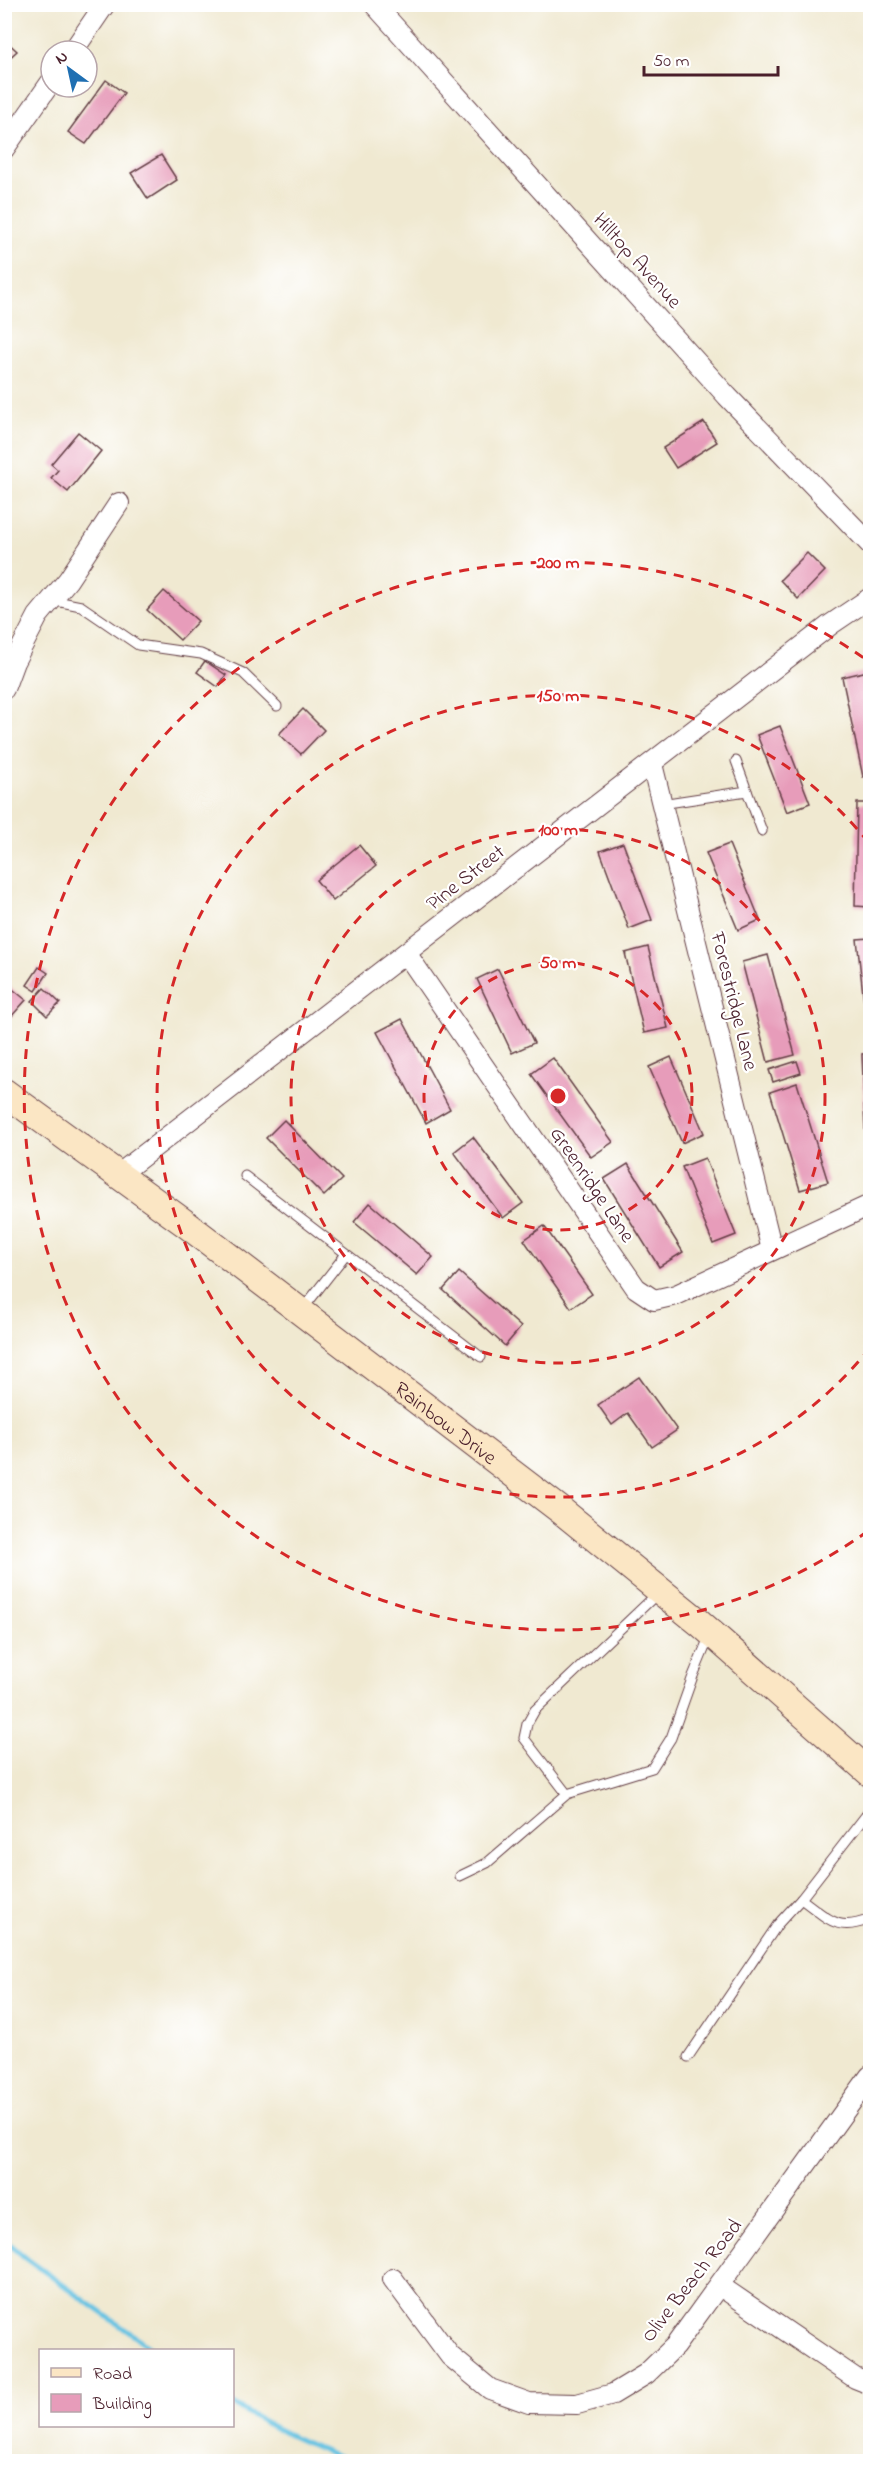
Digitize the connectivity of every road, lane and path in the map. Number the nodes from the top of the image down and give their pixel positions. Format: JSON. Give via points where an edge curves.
{"nodes":[{"id":1,"x":105,"y":4,"type":"edge"},
{"id":2,"x":374,"y":4,"type":"edge"},
{"id":3,"x":81,"y":39,"type":"edge"},
{"id":4,"x":39,"y":99,"type":"edge"},
{"id":5,"x":4,"y":149,"type":"edge"},
{"id":6,"x":119,"y":503,"type":"dead end"},
{"id":7,"x":870,"y":544,"type":"edge"},
{"id":8,"x":870,"y":598,"type":"edge"},
{"id":9,"x":51,"y":600,"type":"junction"},
{"id":10,"x":6,"y":678,"type":"edge"},
{"id":11,"x":277,"y":706,"type":"dead end"},
{"id":12,"x":736,"y":761,"type":"dead end"},
{"id":13,"x":652,"y":764,"type":"junction"},
{"id":14,"x":747,"y":791,"type":"junction"},
{"id":15,"x":661,"y":804,"type":"junction"},
{"id":16,"x":762,"y":831,"type":"dead end"},
{"id":17,"x":406,"y":953,"type":"junction"},
{"id":18,"x":4,"y":1092,"type":"edge"},
{"id":19,"x":118,"y":1175,"type":"junction"},
{"id":20,"x":245,"y":1176,"type":"dead end"},
{"id":21,"x":870,"y":1205,"type":"edge"},
{"id":22,"x":772,"y":1250,"type":"junction"},
{"id":23,"x":346,"y":1254,"type":"junction"},
{"id":24,"x":300,"y":1311,"type":"junction"},
{"id":25,"x":481,"y":1357,"type":"dead end"},
{"id":26,"x":661,"y":1590,"type":"junction"},
{"id":27,"x":711,"y":1633,"type":"junction"},
{"id":28,"x":870,"y":1773,"type":"edge"},
{"id":29,"x":567,"y":1794,"type":"junction"},
{"id":30,"x":870,"y":1810,"type":"edge"},
{"id":31,"x":460,"y":1876,"type":"dead end"},
{"id":32,"x":801,"y":1899,"type":"junction"},
{"id":33,"x":870,"y":1918,"type":"edge"},
{"id":34,"x":688,"y":2056,"type":"dead end"},
{"id":35,"x":870,"y":2076,"type":"edge"},
{"id":36,"x":393,"y":2279,"type":"dead end"},
{"id":37,"x":720,"y":2286,"type":"junction"},
{"id":38,"x":870,"y":2384,"type":"edge"}],
"edges":[{"from":1,"to":3,"type":"street"},
{"from":2,"to":7,"type":"street","name":"Hilltop Avenue","via":[[727,396]]},
{"from":4,"to":5,"type":"street"},
{"from":6,"to":9,"type":"street","via":[[69,580]]},
{"from":8,"to":13,"type":"street","name":"Pine Street"},
{"from":9,"to":10,"type":"street","via":[[38,616]]},
{"from":9,"to":11,"type":"lane","via":[[81,606],[138,645],[201,654],[243,673]]},
{"from":12,"to":14,"type":"lane"},
{"from":13,"to":15,"type":"street","name":"Forestridge Lane"},
{"from":13,"to":17,"type":"street","name":"Pine Street"},
{"from":14,"to":15,"type":"lane"},
{"from":14,"to":16,"type":"lane"},
{"from":15,"to":22,"type":"street","name":"Forestridge Lane"},
{"from":17,"to":19,"type":"street","name":"Pine Street"},
{"from":17,"to":22,"type":"street","name":"Greenridge Lane","via":[[636,1288],[654,1300],[676,1295]]},
{"from":18,"to":19,"type":"street","name":"Rainbow Drive"},
{"from":19,"to":24,"type":"street","name":"Rainbow Drive"},
{"from":20,"to":23,"type":"lane"},
{"from":21,"to":22,"type":"street","name":"Greenridge Lane"},
{"from":23,"to":24,"type":"lane"},
{"from":23,"to":25,"type":"lane"},
{"from":24,"to":26,"type":"street","name":"Rainbow Drive"},
{"from":26,"to":27,"type":"street","name":"Rainbow Drive"},
{"from":26,"to":29,"type":"lane","via":[[535,1710],[527,1724],[524,1738]]},
{"from":27,"to":28,"type":"street","name":"Rainbow Drive"},
{"from":27,"to":29,"type":"lane","via":[[671,1738],[652,1768]]},
{"from":29,"to":31,"type":"lane","via":[[487,1863]]},
{"from":30,"to":32,"type":"lane"},
{"from":32,"to":33,"type":"lane","via":[[839,1925]]},
{"from":32,"to":34,"type":"lane","via":[[777,1924]]},
{"from":35,"to":37,"type":"street","name":"Olive Beach Road"},
{"from":36,"to":37,"type":"street","name":"Olive Beach Road","via":[[450,2355],[490,2389],[529,2403],[577,2404],[613,2394],[646,2374],[675,2346]]},
{"from":37,"to":38,"type":"street","via":[[855,2378]]}]}
